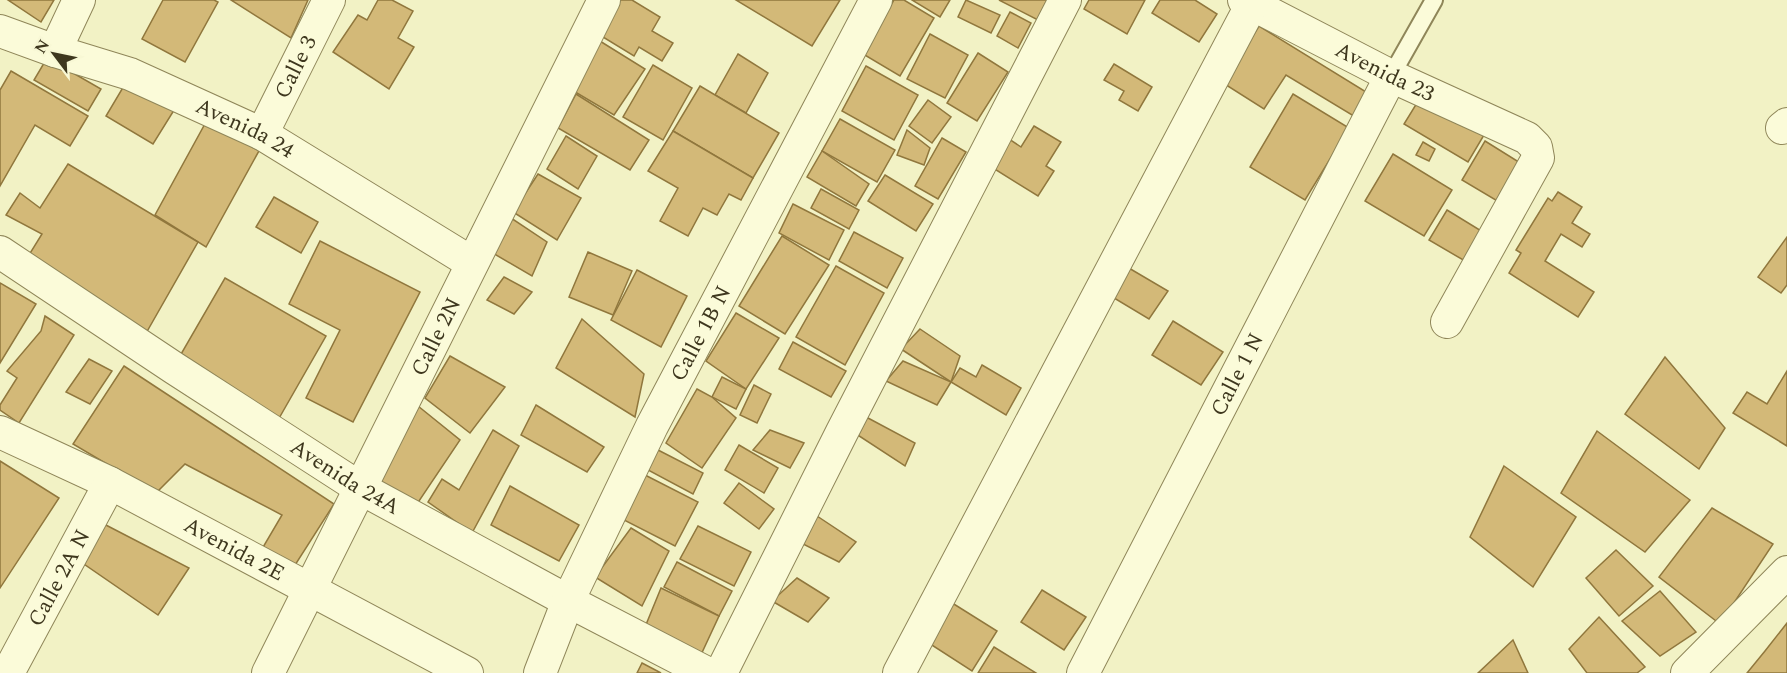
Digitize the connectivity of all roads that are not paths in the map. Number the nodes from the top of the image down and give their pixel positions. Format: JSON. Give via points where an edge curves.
{"nodes":[{"id":1,"x":79,"y":0,"type":"edge"},
{"id":2,"x":329,"y":0,"type":"edge"},
{"id":3,"x":603,"y":0,"type":"edge"},
{"id":4,"x":876,"y":0,"type":"edge"},
{"id":5,"x":1065,"y":0,"type":"edge"},
{"id":6,"x":1434,"y":0,"type":"edge"},
{"id":7,"x":1250,"y":2,"type":"edge"},
{"id":8,"x":0,"y":31,"type":"edge"},
{"id":9,"x":55,"y":51,"type":"junction"},
{"id":10,"x":1391,"y":76,"type":"junction"},
{"id":11,"x":262,"y":134,"type":"junction"},
{"id":12,"x":0,"y":252,"type":"edge"},
{"id":13,"x":472,"y":263,"type":"junction"},
{"id":14,"x":1447,"y":322,"type":"dead end"},
{"id":15,"x":0,"y":432,"type":"edge"},
{"id":16,"x":110,"y":483,"type":"junction"},
{"id":17,"x":360,"y":488,"type":"junction"},
{"id":18,"x":1787,"y":572,"type":"edge"},
{"id":19,"x":311,"y":590,"type":"junction"},
{"id":20,"x":568,"y":601,"type":"junction"},
{"id":21,"x":8,"y":673,"type":"edge"},
{"id":22,"x":268,"y":673,"type":"edge"},
{"id":23,"x":467,"y":673,"type":"edge"},
{"id":24,"x":540,"y":673,"type":"edge"},
{"id":25,"x":707,"y":673,"type":"edge"},
{"id":26,"x":721,"y":673,"type":"edge"},
{"id":27,"x":899,"y":673,"type":"edge"},
{"id":28,"x":1083,"y":673,"type":"edge"},
{"id":29,"x":1686,"y":673,"type":"edge"}],
"edges":[{"from":1,"to":9,"type":"street"},
{"from":2,"to":11,"type":"street","name":"Calle 3"},
{"from":3,"to":13,"type":"street","name":"Calle 2N"},
{"from":4,"to":20,"type":"street","name":"Calle 1B N","via":[[652,426]]},
{"from":5,"to":26,"type":"street"},
{"from":6,"to":10,"type":"lane"},
{"from":7,"to":10,"type":"street","name":"Avenida 23"},
{"from":7,"to":27,"type":"street"},
{"from":8,"to":9,"type":"street","name":"Avenida 24"},
{"from":9,"to":11,"type":"street","name":"Avenida 24","via":[[130,74]]},
{"from":10,"to":14,"type":"street","name":"Avenida 23","via":[[1527,138],[1536,147],[1538,158]]},
{"from":10,"to":28,"type":"street","name":"Calle 1 N"},
{"from":11,"to":13,"type":"street","name":"Avenida 24"},
{"from":12,"to":17,"type":"street","name":"Avenida 24A"},
{"from":13,"to":17,"type":"street","name":"Calle 2N"},
{"from":15,"to":16,"type":"street","name":"Avenida 2E"},
{"from":16,"to":19,"type":"street","name":"Avenida 2E"},
{"from":16,"to":21,"type":"street","name":"Calle 2A N"},
{"from":17,"to":19,"type":"street","name":"Calle 2N"},
{"from":17,"to":20,"type":"street","name":"Avenida 24A"},
{"from":18,"to":29,"type":"street"},
{"from":19,"to":22,"type":"street","name":"Calle 2N"},
{"from":19,"to":23,"type":"street","name":"Avenida 2E"},
{"from":20,"to":24,"type":"street","name":"Calle 1B N"},
{"from":20,"to":25,"type":"street","name":"Avenida 24A"}]}
